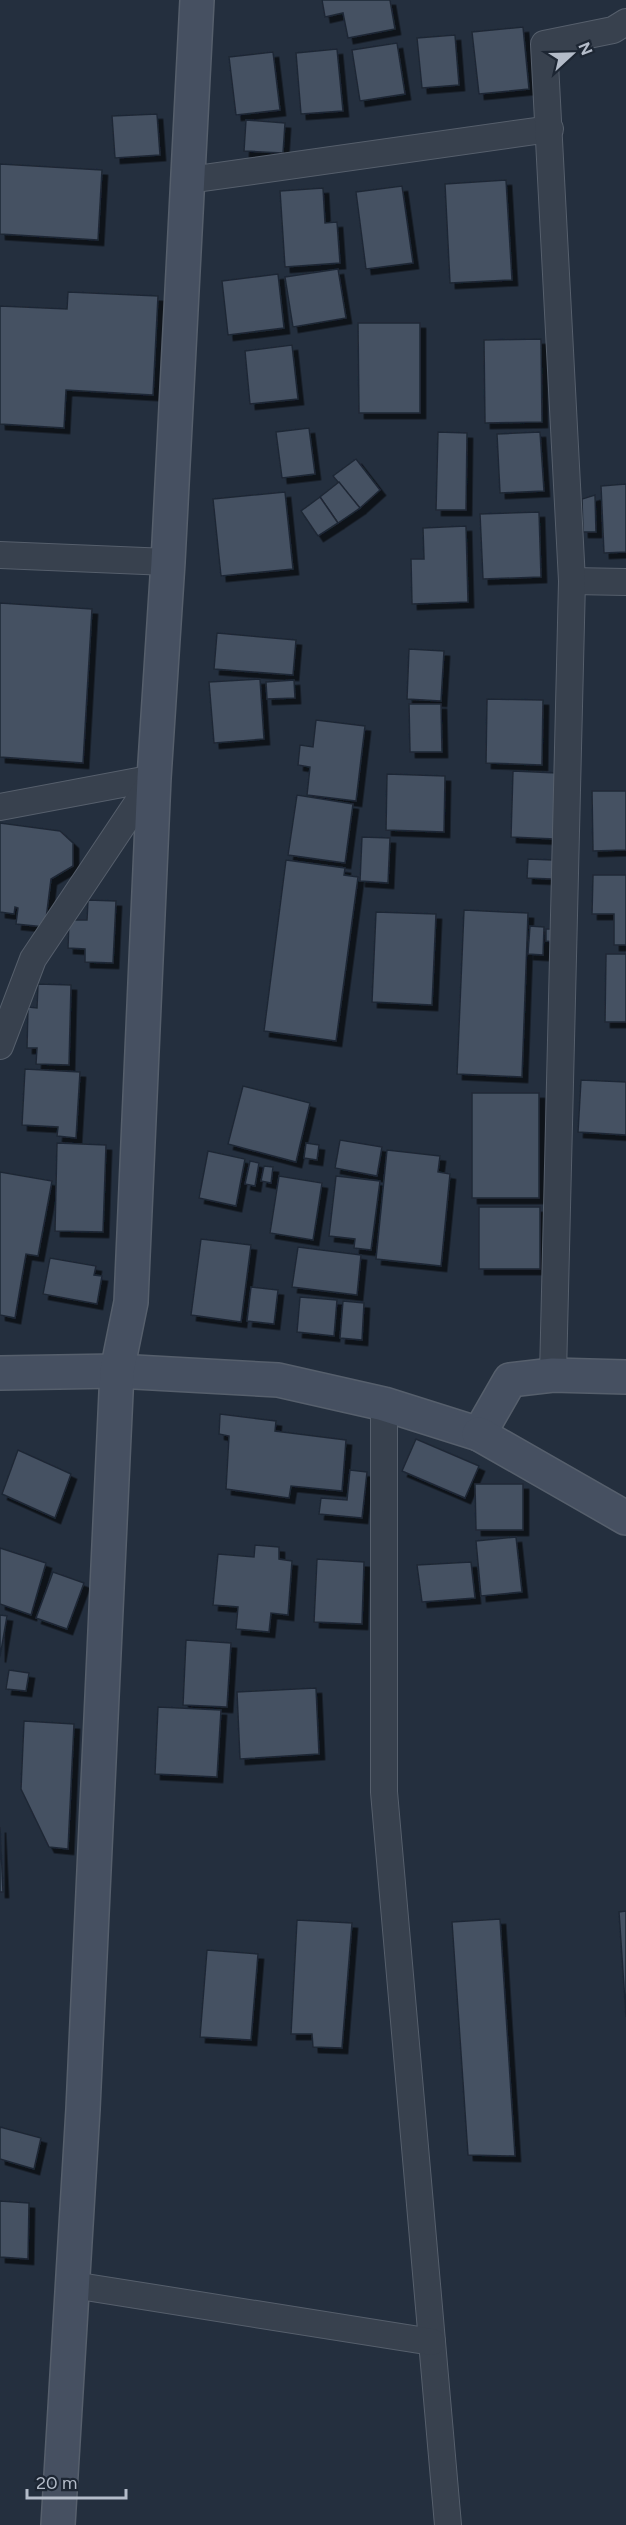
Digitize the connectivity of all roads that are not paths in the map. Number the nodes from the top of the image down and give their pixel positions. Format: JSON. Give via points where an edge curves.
{"nodes":[{"id":1,"x":197,"y":0,"type":"edge"},
{"id":2,"x":626,"y":22,"type":"edge"},
{"id":3,"x":550,"y":129,"type":"junction"},
{"id":4,"x":189,"y":180,"type":"junction"},
{"id":5,"x":0,"y":555,"type":"edge"},
{"id":6,"x":168,"y":562,"type":"junction"},
{"id":7,"x":572,"y":581,"type":"junction"},
{"id":8,"x":626,"y":582,"type":"edge"},
{"id":9,"x":154,"y":778,"type":"junction"},
{"id":10,"x":0,"y":807,"type":"edge"},
{"id":11,"x":0,"y":1046,"type":"edge"},
{"id":12,"x":117,"y":1371,"type":"junction"},
{"id":13,"x":0,"y":1373,"type":"edge"},
{"id":14,"x":553,"y":1375,"type":"junction"},
{"id":15,"x":626,"y":1377,"type":"edge"},
{"id":16,"x":384,"y":1404,"type":"junction"},
{"id":17,"x":479,"y":1434,"type":"junction"},
{"id":18,"x":626,"y":1518,"type":"edge"},
{"id":19,"x":73,"y":2285,"type":"junction"},
{"id":20,"x":432,"y":2342,"type":"junction"},
{"id":21,"x":58,"y":2525,"type":"edge"},
{"id":22,"x":448,"y":2525,"type":"edge"}],
"edges":[{"from":1,"to":4,"type":"street"},
{"from":2,"to":3,"type":"street","via":[[613,30],[544,44]]},
{"from":3,"to":4,"type":"street"},
{"from":3,"to":7,"type":"street"},
{"from":4,"to":6,"type":"street"},
{"from":5,"to":6,"type":"street"},
{"from":6,"to":9,"type":"street"},
{"from":7,"to":8,"type":"street"},
{"from":7,"to":14,"type":"street"},
{"from":9,"to":10,"type":"street"},
{"from":9,"to":11,"type":"street","via":[[33,959]]},
{"from":9,"to":12,"type":"street","via":[[131,1302]]},
{"from":12,"to":13,"type":"street"},
{"from":12,"to":16,"type":"street","via":[[278,1380]]},
{"from":12,"to":19,"type":"street"},
{"from":14,"to":15,"type":"street"},
{"from":14,"to":17,"type":"street","via":[[510,1380]]},
{"from":16,"to":17,"type":"street"},
{"from":16,"to":20,"type":"street","via":[[384,1792]]},
{"from":17,"to":18,"type":"street"},
{"from":19,"to":20,"type":"street"},
{"from":19,"to":21,"type":"street"},
{"from":20,"to":22,"type":"street"}]}
